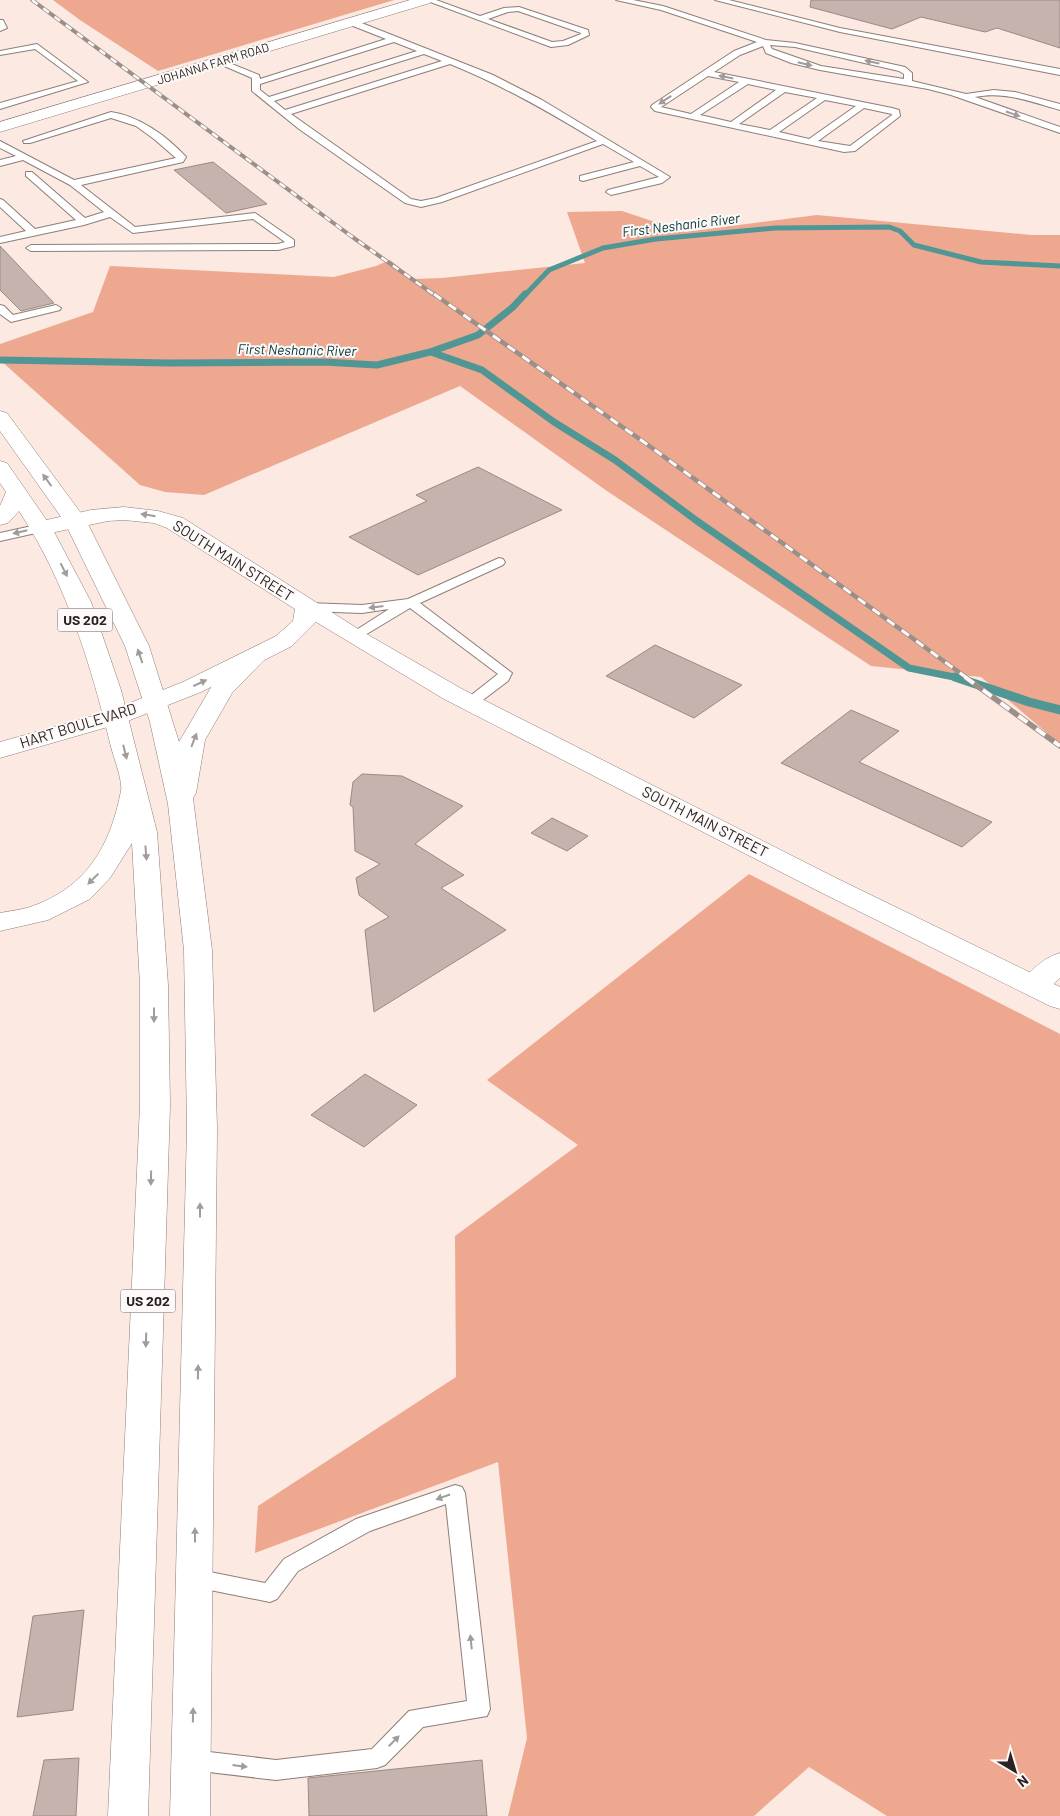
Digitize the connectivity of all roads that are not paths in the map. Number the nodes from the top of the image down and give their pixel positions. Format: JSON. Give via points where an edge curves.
{"nodes":[{"id":1,"x":427,"y":0,"type":"edge"},
{"id":2,"x":620,"y":0,"type":"edge"},
{"id":3,"x":719,"y":0,"type":"edge"},
{"id":4,"x":480,"y":19,"type":"junction"},
{"id":5,"x":0,"y":22,"type":"edge"},
{"id":6,"x":351,"y":22,"type":"junction"},
{"id":7,"x":0,"y":29,"type":"edge"},
{"id":8,"x":394,"y":39,"type":"junction"},
{"id":9,"x":765,"y":42,"type":"junction"},
{"id":10,"x":425,"y":51,"type":"junction"},
{"id":11,"x":0,"y":53,"type":"edge"},
{"id":12,"x":451,"y":61,"type":"junction"},
{"id":13,"x":219,"y":62,"type":"junction"},
{"id":14,"x":1060,"y":72,"type":"edge"},
{"id":15,"x":706,"y":73,"type":"junction"},
{"id":16,"x":747,"y":81,"type":"junction"},
{"id":17,"x":256,"y":83,"type":"junction"},
{"id":18,"x":908,"y":84,"type":"junction"},
{"id":19,"x":784,"y":88,"type":"junction"},
{"id":20,"x":824,"y":96,"type":"junction"},
{"id":21,"x":969,"y":96,"type":"junction"},
{"id":22,"x":268,"y":100,"type":"junction"},
{"id":23,"x":863,"y":105,"type":"junction"},
{"id":24,"x":0,"y":106,"type":"edge"},
{"id":25,"x":1060,"y":107,"type":"edge"},
{"id":26,"x":284,"y":113,"type":"junction"},
{"id":27,"x":692,"y":116,"type":"junction"},
{"id":28,"x":732,"y":125,"type":"junction"},
{"id":29,"x":0,"y":128,"type":"edge"},
{"id":30,"x":1060,"y":130,"type":"edge"},
{"id":31,"x":771,"y":134,"type":"junction"},
{"id":32,"x":27,"y":141,"type":"dead end"},
{"id":33,"x":604,"y":141,"type":"junction"},
{"id":34,"x":810,"y":142,"type":"junction"},
{"id":35,"x":0,"y":144,"type":"edge"},
{"id":36,"x":24,"y":157,"type":"junction"},
{"id":37,"x":0,"y":163,"type":"edge"},
{"id":38,"x":642,"y":163,"type":"junction"},
{"id":39,"x":29,"y":174,"type":"dead end"},
{"id":40,"x":583,"y":178,"type":"dead end"},
{"id":41,"x":73,"y":183,"type":"junction"},
{"id":42,"x":611,"y":192,"type":"dead end"},
{"id":43,"x":0,"y":202,"type":"edge"},
{"id":44,"x":109,"y":212,"type":"junction"},
{"id":45,"x":84,"y":222,"type":"junction"},
{"id":46,"x":133,"y":230,"type":"junction"},
{"id":47,"x":33,"y":233,"type":"junction"},
{"id":48,"x":0,"y":240,"type":"edge"},
{"id":49,"x":31,"y":248,"type":"dead end"},
{"id":50,"x":158,"y":248,"type":"junction"},
{"id":51,"x":0,"y":308,"type":"edge"},
{"id":52,"x":56,"y":308,"type":"dead end"},
{"id":53,"x":0,"y":417,"type":"edge"},
{"id":54,"x":0,"y":467,"type":"edge"},
{"id":55,"x":17,"y":491,"type":"junction"},
{"id":56,"x":0,"y":518,"type":"edge"},
{"id":57,"x":75,"y":520,"type":"junction"},
{"id":58,"x":40,"y":528,"type":"junction"},
{"id":59,"x":0,"y":537,"type":"edge"},
{"id":60,"x":499,"y":562,"type":"dead end"},
{"id":61,"x":411,"y":602,"type":"junction"},
{"id":62,"x":307,"y":606,"type":"junction"},
{"id":63,"x":355,"y":637,"type":"junction"},
{"id":64,"x":284,"y":641,"type":"junction"},
{"id":65,"x":256,"y":656,"type":"junction"},
{"id":66,"x":156,"y":702,"type":"junction"},
{"id":67,"x":470,"y":703,"type":"junction"},
{"id":68,"x":116,"y":717,"type":"junction"},
{"id":69,"x":0,"y":750,"type":"edge"},
{"id":70,"x":134,"y":788,"type":"junction"},
{"id":71,"x":180,"y":804,"type":"junction"},
{"id":72,"x":0,"y":922,"type":"edge"},
{"id":73,"x":1060,"y":962,"type":"edge"},
{"id":74,"x":1034,"y":986,"type":"junction"},
{"id":75,"x":1060,"y":999,"type":"edge"},
{"id":76,"x":195,"y":1578,"type":"junction"},
{"id":77,"x":192,"y":1760,"type":"junction"},
{"id":78,"x":128,"y":1816,"type":"edge"},
{"id":79,"x":190,"y":1816,"type":"edge"}],
"edges":[{"from":1,"to":4,"type":"lane"},
{"from":1,"to":6,"type":"main road","name":"JOHANNA FARM ROAD"},
{"from":2,"to":9,"type":"lane","via":[[663,8]]},
{"from":3,"to":14,"type":"lane","via":[[840,30]]},
{"from":4,"to":4,"type":"lane","via":[[551,45],[565,43],[586,32],[519,9]]},
{"from":5,"to":7,"type":"lane","via":[[3,28]]},
{"from":6,"to":8,"type":"lane"},
{"from":6,"to":13,"type":"main road","name":"JOHANNA FARM ROAD"},
{"from":8,"to":10,"type":"lane"},
{"from":8,"to":17,"type":"lane"},
{"from":9,"to":15,"type":"lane","via":[[737,53]]},
{"from":9,"to":18,"type":"lane","one_way":true,"via":[[768,51],[793,61]]},
{"from":18,"to":9,"type":"lane","one_way":true,"via":[[908,73],[902,69],[794,45]]},
{"from":10,"to":12,"type":"lane"},
{"from":10,"to":22,"type":"lane"},
{"from":11,"to":24,"type":"lane","via":[[37,46],[84,82]]},
{"from":12,"to":26,"type":"lane"},
{"from":12,"to":33,"type":"lane","via":[[539,102]]},
{"from":13,"to":17,"type":"lane","via":[[256,77]]},
{"from":13,"to":29,"type":"main road","name":"JOHANNA FARM ROAD"},
{"from":16,"to":15,"type":"lane","one_way":true},
{"from":15,"to":27,"type":"lane","one_way":true,"via":[[655,107]]},
{"from":16,"to":19,"type":"lane"},
{"from":16,"to":27,"type":"lane"},
{"from":17,"to":22,"type":"lane","via":[[256,91]]},
{"from":18,"to":21,"type":"lane"},
{"from":19,"to":20,"type":"lane"},
{"from":19,"to":28,"type":"lane"},
{"from":20,"to":23,"type":"lane"},
{"from":20,"to":31,"type":"lane"},
{"from":21,"to":25,"type":"lane","via":[[987,91],[1012,92]]},
{"from":21,"to":30,"type":"lane","one_way":true},
{"from":22,"to":26,"type":"lane"},
{"from":23,"to":34,"type":"lane"},
{"from":23,"to":34,"type":"lane","via":[[896,112],[896,116],[852,149]]},
{"from":26,"to":33,"type":"lane","via":[[408,201],[421,204]]},
{"from":27,"to":28,"type":"lane"},
{"from":28,"to":31,"type":"lane"},
{"from":31,"to":34,"type":"lane"},
{"from":32,"to":41,"type":"lane","via":[[111,115],[121,115],[181,157],[157,166]]},
{"from":33,"to":38,"type":"lane"},
{"from":35,"to":36,"type":"lane"},
{"from":36,"to":37,"type":"lane"},
{"from":36,"to":41,"type":"lane"},
{"from":38,"to":40,"type":"lane"},
{"from":38,"to":42,"type":"lane","via":[[664,179]]},
{"from":39,"to":45,"type":"lane"},
{"from":41,"to":44,"type":"lane"},
{"from":43,"to":47,"type":"lane"},
{"from":44,"to":45,"type":"lane","via":[[106,216]]},
{"from":44,"to":46,"type":"lane"},
{"from":45,"to":47,"type":"lane"},
{"from":46,"to":50,"type":"lane"},
{"from":46,"to":50,"type":"lane","via":[[255,216],[291,242],[278,247]]},
{"from":47,"to":48,"type":"lane"},
{"from":49,"to":50,"type":"lane"},
{"from":51,"to":52,"type":"lane","via":[[11,320]]},
{"from":57,"to":53,"type":"main road","number":"US 202","one_way":true},
{"from":54,"to":55,"type":"main road","number":"US 202"},
{"from":55,"to":56,"type":"main road","via":[[10,508]]},
{"from":55,"to":58,"type":"main road","number":"US 202"},
{"from":57,"to":58,"type":"main road","name":"SOUTH MAIN STREET"},
{"from":62,"to":57,"type":"main road","name":"SOUTH MAIN STREET","one_way":true,"via":[[162,518],[127,512]]},
{"from":66,"to":57,"type":"main road","number":"US 202","one_way":true,"via":[[137,646]]},
{"from":58,"to":59,"type":"lane","one_way":true},
{"from":58,"to":68,"type":"main road","number":"US 202","one_way":true,"via":[[79,602]]},
{"from":60,"to":61,"type":"lane"},
{"from":61,"to":62,"type":"lane","one_way":true,"via":[[362,609]]},
{"from":61,"to":63,"type":"lane"},
{"from":61,"to":67,"type":"lane","via":[[505,673]]},
{"from":62,"to":63,"type":"main road","name":"SOUTH MAIN STREET"},
{"from":62,"to":64,"type":"main road","name":"SOUTH MAIN STREET","via":[[304,623]]},
{"from":63,"to":64,"type":"main road","name":"SOUTH MAIN STREET","via":[[321,636]]},
{"from":63,"to":67,"type":"main road","name":"SOUTH MAIN STREET"},
{"from":64,"to":65,"type":"main road","name":"SOUTH MAIN STREET"},
{"from":66,"to":65,"type":"main road","name":"SOUTH MAIN STREET","one_way":true},
{"from":71,"to":65,"type":"main road","one_way":true,"via":[[192,740],[222,689]]},
{"from":66,"to":68,"type":"main road","name":"HART BOULEVARD"},
{"from":66,"to":71,"type":"main road","number":"US 202"},
{"from":67,"to":74,"type":"main road","name":"SOUTH MAIN STREET"},
{"from":68,"to":69,"type":"main road","name":"HART BOULEVARD"},
{"from":68,"to":70,"type":"main road","number":"US 202","one_way":true},
{"from":70,"to":72,"type":"main road","one_way":true,"via":[[120,841],[100,872],[80,893],[38,914]]},
{"from":70,"to":78,"type":"main road","number":"US 202","one_way":true,"via":[[144,832],[148,880],[154,985],[155,1105]]},
{"from":76,"to":71,"type":"main road","number":"US 202","one_way":true,"via":[[202,1066],[198,950]]},
{"from":73,"to":74,"type":"main road"},
{"from":74,"to":75,"type":"main road","name":"SOUTH MAIN STREET"},
{"from":77,"to":76,"type":"main road","number":"US 202","one_way":true},
{"from":77,"to":76,"type":"lane","one_way":true,"via":[[276,1770],[377,1758],[417,1718],[479,1709],[454,1493],[363,1525],[291,1566],[270,1593]]},
{"from":77,"to":79,"type":"main road","number":"US 202"}]}
